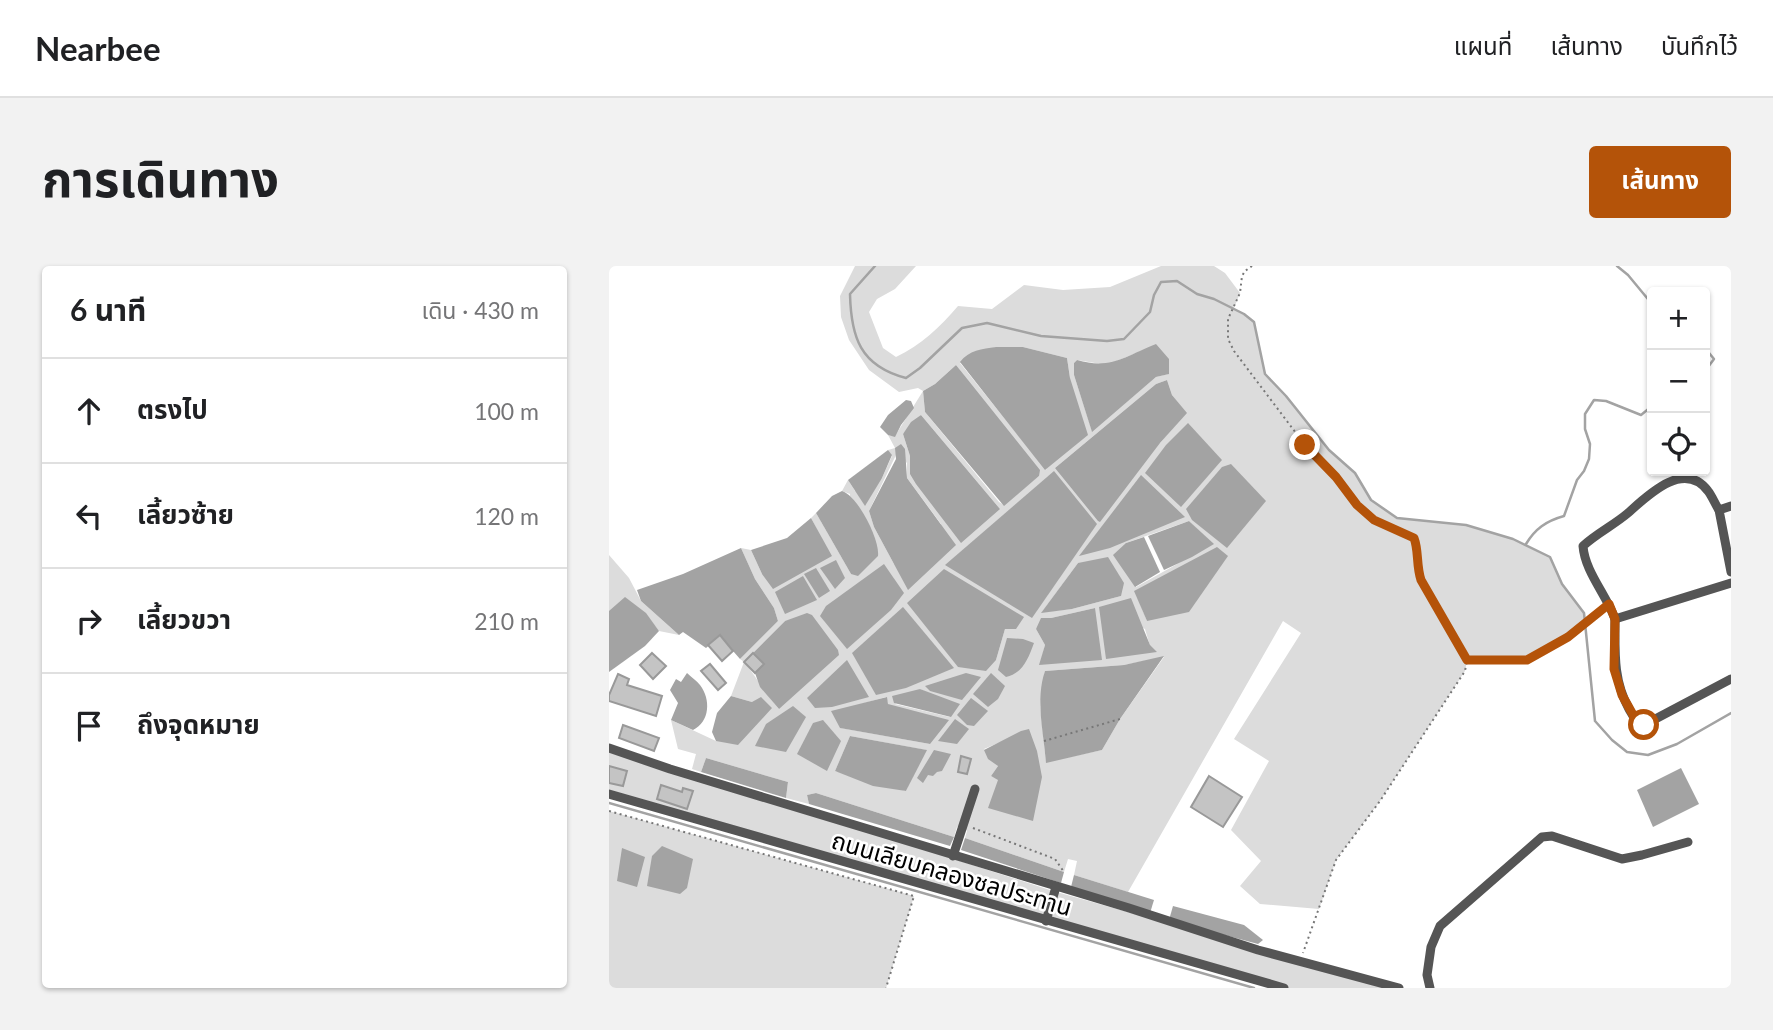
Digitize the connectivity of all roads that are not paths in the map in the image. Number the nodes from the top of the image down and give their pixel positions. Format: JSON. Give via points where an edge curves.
{"nodes":[{"id":1,"x":1731,"y":506,"type":"edge"},
{"id":2,"x":1719,"y":510,"type":"junction"},
{"id":3,"x":1731,"y":572,"type":"edge"},
{"id":4,"x":1731,"y":583,"type":"edge"},
{"id":5,"x":1615,"y":619,"type":"junction"},
{"id":6,"x":1731,"y":679,"type":"edge"},
{"id":7,"x":609,"y":748,"type":"edge"},
{"id":8,"x":975,"y":789,"type":"dead end"},
{"id":9,"x":609,"y":794,"type":"edge"},
{"id":10,"x":1688,"y":842,"type":"dead end"},
{"id":11,"x":953,"y":856,"type":"junction"},
{"id":12,"x":1056,"y":887,"type":"junction"},
{"id":13,"x":1046,"y":920,"type":"junction"},
{"id":14,"x":1284,"y":988,"type":"edge"},
{"id":15,"x":1399,"y":988,"type":"edge"},
{"id":16,"x":1430,"y":988,"type":"edge"}],
"edges":[{"from":1,"to":2,"type":"street"},
{"from":2,"to":3,"type":"street"},
{"from":2,"to":5,"type":"street","via":[[1707,488],[1693,479],[1667,482],[1583,546],[1584,560]]},
{"from":4,"to":5,"type":"street"},
{"from":5,"to":6,"type":"street","via":[[1614,669],[1637,722],[1644,725]]},
{"from":7,"to":11,"type":"street"},
{"from":8,"to":11,"type":"street"},
{"from":9,"to":13,"type":"street","name":"ถนนเลียบคลองชลประทาน"},
{"from":10,"to":16,"type":"street","via":[[1622,859],[1552,836],[1542,837],[1440,926],[1431,947]]},
{"from":11,"to":12,"type":"street"},
{"from":12,"to":13,"type":"street"},
{"from":12,"to":15,"type":"street"},
{"from":13,"to":14,"type":"street","name":"ถนนเลียบคลองชลประทาน"}]}
